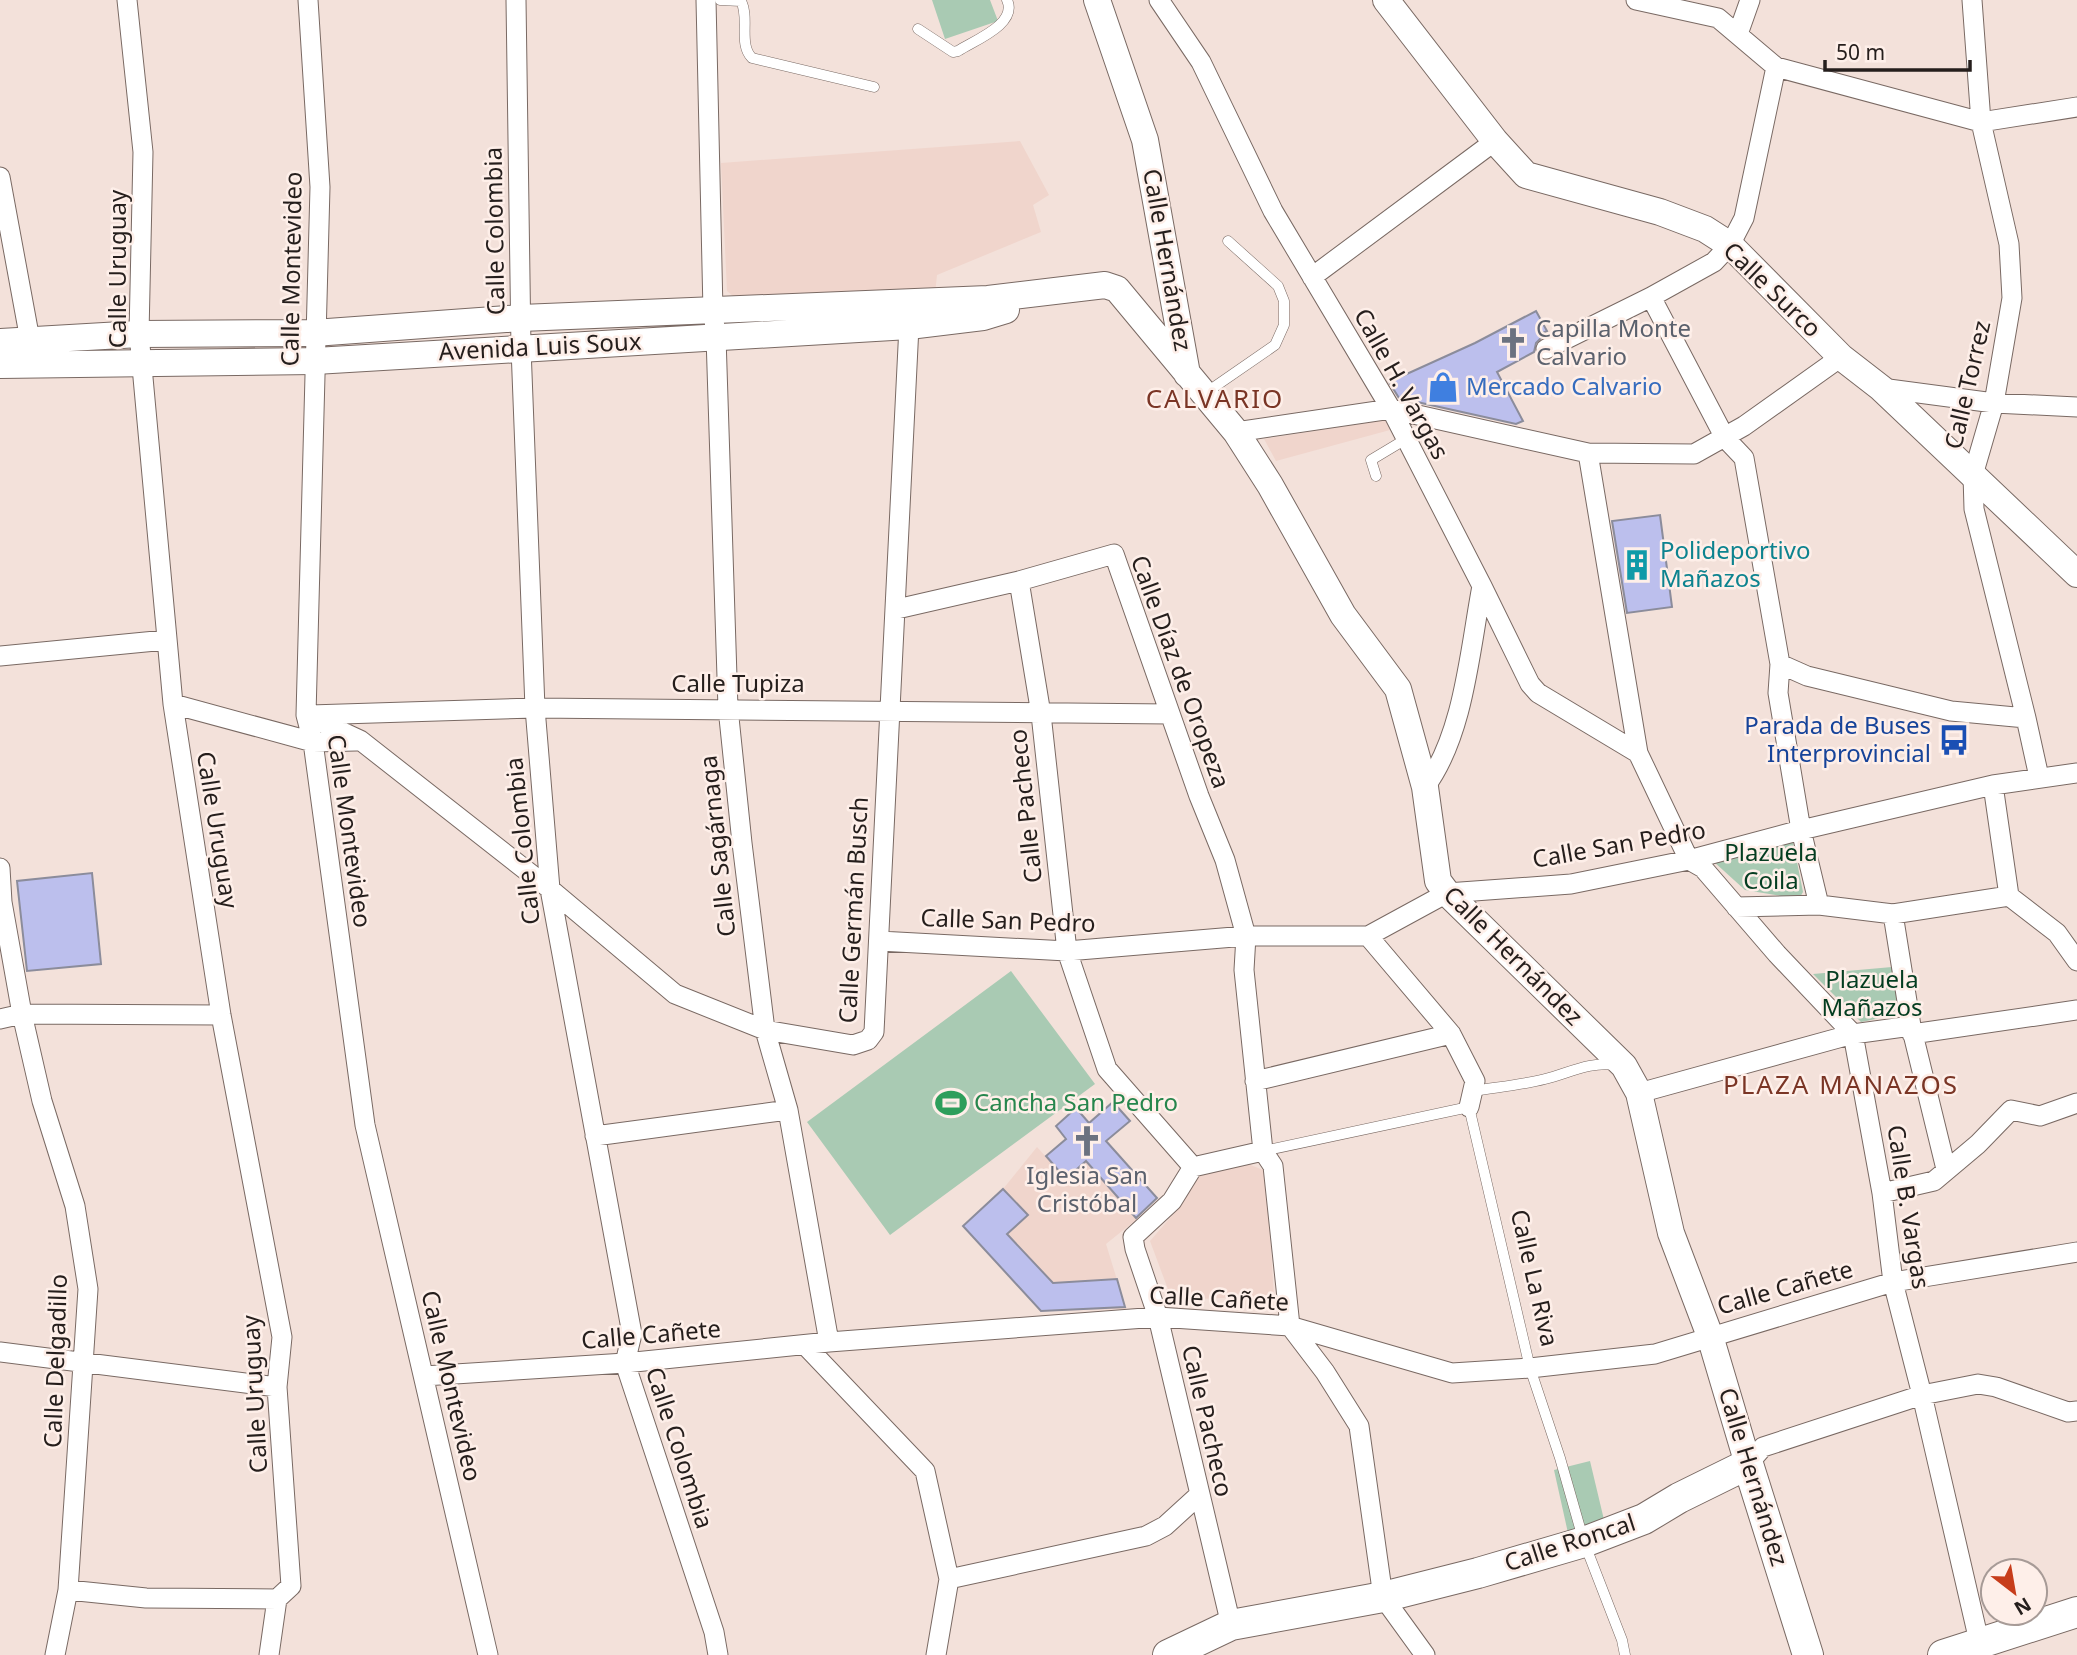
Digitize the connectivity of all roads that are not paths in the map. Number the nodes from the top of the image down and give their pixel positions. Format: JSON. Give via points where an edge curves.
{"nodes":[{"id":1,"x":127,"y":0,"type":"edge"},
{"id":2,"x":308,"y":0,"type":"edge"},
{"id":3,"x":516,"y":0,"type":"edge"},
{"id":4,"x":705,"y":0,"type":"edge"},
{"id":5,"x":720,"y":0,"type":"edge"},
{"id":6,"x":1007,"y":0,"type":"edge"},
{"id":7,"x":1097,"y":0,"type":"edge"},
{"id":8,"x":1159,"y":0,"type":"edge"},
{"id":9,"x":1386,"y":0,"type":"edge"},
{"id":10,"x":1636,"y":0,"type":"edge"},
{"id":11,"x":1750,"y":0,"type":"edge"},
{"id":12,"x":1972,"y":0,"type":"edge"},
{"id":13,"x":918,"y":29,"type":"dead end"},
{"id":14,"x":1738,"y":34,"type":"junction"},
{"id":15,"x":1776,"y":67,"type":"junction"},
{"id":16,"x":874,"y":87,"type":"dead end"},
{"id":17,"x":2077,"y":107,"type":"edge"},
{"id":18,"x":1981,"y":122,"type":"junction"},
{"id":19,"x":1495,"y":141,"type":"junction"},
{"id":20,"x":0,"y":177,"type":"edge"},
{"id":21,"x":1228,"y":241,"type":"dead end"},
{"id":22,"x":1730,"y":245,"type":"junction"},
{"id":23,"x":1312,"y":277,"type":"junction"},
{"id":24,"x":1075,"y":290,"type":"junction"},
{"id":25,"x":1651,"y":297,"type":"junction"},
{"id":26,"x":521,"y":318,"type":"junction"},
{"id":27,"x":715,"y":324,"type":"junction"},
{"id":28,"x":909,"y":326,"type":"junction"},
{"id":29,"x":314,"y":333,"type":"junction"},
{"id":30,"x":139,"y":334,"type":"junction"},
{"id":31,"x":30,"y":340,"type":"junction"},
{"id":32,"x":0,"y":342,"type":"edge"},
{"id":33,"x":521,"y":348,"type":"junction"},
{"id":34,"x":1546,"y":349,"type":"dead end"},
{"id":35,"x":1841,"y":357,"type":"junction"},
{"id":36,"x":316,"y":361,"type":"junction"},
{"id":37,"x":142,"y":363,"type":"junction"},
{"id":38,"x":0,"y":365,"type":"edge"},
{"id":39,"x":1196,"y":385,"type":"junction"},
{"id":40,"x":1881,"y":388,"type":"junction"},
{"id":41,"x":1994,"y":403,"type":"junction"},
{"id":42,"x":2077,"y":407,"type":"edge"},
{"id":43,"x":1391,"y":410,"type":"junction"},
{"id":44,"x":1236,"y":432,"type":"junction"},
{"id":45,"x":1406,"y":439,"type":"junction"},
{"id":46,"x":1725,"y":439,"type":"junction"},
{"id":47,"x":1588,"y":453,"type":"junction"},
{"id":48,"x":1973,"y":475,"type":"junction"},
{"id":49,"x":1376,"y":476,"type":"dead end"},
{"id":50,"x":2077,"y":574,"type":"edge"},
{"id":51,"x":1019,"y":581,"type":"junction"},
{"id":52,"x":1482,"y":586,"type":"junction"},
{"id":53,"x":897,"y":609,"type":"junction"},
{"id":54,"x":166,"y":640,"type":"junction"},
{"id":55,"x":0,"y":656,"type":"edge"},
{"id":56,"x":1780,"y":664,"type":"junction"},
{"id":57,"x":173,"y":704,"type":"junction"},
{"id":58,"x":535,"y":708,"type":"junction"},
{"id":59,"x":728,"y":708,"type":"junction"},
{"id":60,"x":890,"y":710,"type":"junction"},
{"id":61,"x":1041,"y":714,"type":"junction"},
{"id":62,"x":1170,"y":714,"type":"junction"},
{"id":63,"x":306,"y":715,"type":"junction"},
{"id":64,"x":2026,"y":718,"type":"junction"},
{"id":65,"x":360,"y":740,"type":"junction"},
{"id":66,"x":313,"y":742,"type":"junction"},
{"id":67,"x":1638,"y":753,"type":"junction"},
{"id":68,"x":2077,"y":773,"type":"edge"},
{"id":69,"x":2039,"y":778,"type":"junction"},
{"id":70,"x":1993,"y":785,"type":"junction"},
{"id":71,"x":1424,"y":787,"type":"junction"},
{"id":72,"x":1801,"y":830,"type":"junction"},
{"id":73,"x":1689,"y":860,"type":"junction"},
{"id":74,"x":0,"y":868,"type":"edge"},
{"id":75,"x":550,"y":889,"type":"junction"},
{"id":76,"x":1447,"y":893,"type":"junction"},
{"id":77,"x":2009,"y":896,"type":"junction"},
{"id":78,"x":1819,"y":905,"type":"junction"},
{"id":79,"x":1736,"y":907,"type":"junction"},
{"id":80,"x":1893,"y":914,"type":"junction"},
{"id":81,"x":1246,"y":936,"type":"junction"},
{"id":82,"x":1367,"y":936,"type":"junction"},
{"id":83,"x":879,"y":941,"type":"junction"},
{"id":84,"x":1067,"y":951,"type":"junction"},
{"id":85,"x":2077,"y":961,"type":"edge"},
{"id":86,"x":2077,"y":1010,"type":"edge"},
{"id":87,"x":22,"y":1014,"type":"junction"},
{"id":88,"x":221,"y":1015,"type":"junction"},
{"id":89,"x":0,"y":1019,"type":"edge"},
{"id":90,"x":765,"y":1030,"type":"junction"},
{"id":91,"x":1912,"y":1030,"type":"junction"},
{"id":92,"x":1451,"y":1034,"type":"junction"},
{"id":93,"x":1853,"y":1034,"type":"junction"},
{"id":94,"x":1624,"y":1066,"type":"junction"},
{"id":95,"x":1255,"y":1081,"type":"junction"},
{"id":96,"x":1639,"y":1093,"type":"junction"},
{"id":97,"x":1471,"y":1099,"type":"junction"},
{"id":98,"x":2077,"y":1103,"type":"edge"},
{"id":99,"x":788,"y":1110,"type":"junction"},
{"id":100,"x":595,"y":1136,"type":"junction"},
{"id":101,"x":1263,"y":1151,"type":"junction"},
{"id":102,"x":1193,"y":1167,"type":"junction"},
{"id":103,"x":1945,"y":1169,"type":"junction"},
{"id":104,"x":1882,"y":1193,"type":"junction"},
{"id":105,"x":2077,"y":1252,"type":"edge"},
{"id":106,"x":1893,"y":1282,"type":"junction"},
{"id":107,"x":1158,"y":1317,"type":"junction"},
{"id":108,"x":1290,"y":1326,"type":"junction"},
{"id":109,"x":1710,"y":1336,"type":"junction"},
{"id":110,"x":829,"y":1342,"type":"junction"},
{"id":111,"x":805,"y":1345,"type":"junction"},
{"id":112,"x":0,"y":1353,"type":"edge"},
{"id":113,"x":83,"y":1363,"type":"junction"},
{"id":114,"x":625,"y":1363,"type":"junction"},
{"id":115,"x":1530,"y":1368,"type":"junction"},
{"id":116,"x":424,"y":1376,"type":"junction"},
{"id":117,"x":277,"y":1387,"type":"junction"},
{"id":118,"x":1922,"y":1395,"type":"junction"},
{"id":119,"x":2077,"y":1411,"type":"edge"},
{"id":120,"x":1748,"y":1464,"type":"junction"},
{"id":121,"x":1199,"y":1495,"type":"junction"},
{"id":122,"x":1584,"y":1542,"type":"junction"},
{"id":123,"x":950,"y":1579,"type":"junction"},
{"id":124,"x":68,"y":1590,"type":"junction"},
{"id":125,"x":1383,"y":1597,"type":"junction"},
{"id":126,"x":277,"y":1599,"type":"junction"},
{"id":127,"x":2077,"y":1612,"type":"edge"},
{"id":128,"x":1231,"y":1625,"type":"junction"},
{"id":129,"x":1981,"y":1649,"type":"edge"},
{"id":130,"x":55,"y":1655,"type":"edge"},
{"id":131,"x":269,"y":1655,"type":"edge"},
{"id":132,"x":488,"y":1655,"type":"edge"},
{"id":133,"x":718,"y":1655,"type":"edge"},
{"id":134,"x":936,"y":1655,"type":"edge"},
{"id":135,"x":1168,"y":1655,"type":"edge"},
{"id":136,"x":1424,"y":1655,"type":"edge"},
{"id":137,"x":1625,"y":1655,"type":"edge"},
{"id":138,"x":1808,"y":1655,"type":"edge"},
{"id":139,"x":1943,"y":1655,"type":"edge"}],
"edges":[{"from":1,"to":30,"type":"street","name":"Calle Uruguay","via":[[143,152]]},
{"from":2,"to":29,"type":"street","name":"Calle Montevideo","via":[[320,187]]},
{"from":3,"to":26,"type":"street","name":"Calle Colombia"},
{"from":4,"to":27,"type":"street","name":"Calle Sagárnaga"},
{"from":5,"to":16,"type":"lane","via":[[741,1],[746,49],[752,58]]},
{"from":6,"to":13,"type":"lane","via":[[1004,23],[958,51]]},
{"from":7,"to":39,"type":"main road","name":"Calle Hernández","via":[[1146,140]]},
{"from":8,"to":23,"type":"street","name":"Calle H. Vargas","via":[[1201,62],[1273,211]]},
{"from":9,"to":19,"type":"main road","name":"Calle Surco"},
{"from":10,"to":14,"type":"street","via":[[1718,18]]},
{"from":11,"to":14,"type":"street"},
{"from":12,"to":18,"type":"street","name":"Calle Torrez"},
{"from":14,"to":15,"type":"street"},
{"from":15,"to":18,"type":"street"},
{"from":15,"to":22,"type":"street","via":[[1744,218]]},
{"from":17,"to":18,"type":"street"},
{"from":18,"to":41,"type":"street","name":"Calle Torrez","via":[[2010,244],[2012,298]]},
{"from":19,"to":22,"type":"main road","name":"Calle Surco","via":[[1526,175],[1660,212]]},
{"from":19,"to":23,"type":"street"},
{"from":20,"to":31,"type":"street"},
{"from":21,"to":39,"type":"lane","via":[[1278,286],[1284,301],[1284,325],[1275,345]]},
{"from":22,"to":25,"type":"street","via":[[1714,262]]},
{"from":22,"to":35,"type":"main road","name":"Calle Surco"},
{"from":23,"to":43,"type":"street","name":"Calle H. Vargas"},
{"from":24,"to":27,"type":"main road","name":"Avenida Luis Soux"},
{"from":24,"to":28,"type":"main road","name":"Avenida Luis Soux","via":[[984,317]]},
{"from":24,"to":39,"type":"main road","name":"Avenida Luis Soux","via":[[1105,285],[1118,289]]},
{"from":25,"to":34,"type":"street"},
{"from":25,"to":46,"type":"street"},
{"from":26,"to":27,"type":"main road","name":"Avenida Luis Soux"},
{"from":26,"to":29,"type":"main road","name":"Avenida Luis Soux"},
{"from":26,"to":33,"type":"street","name":"Calle Colombia"},
{"from":27,"to":28,"type":"main road","name":"Avenida Luis Soux"},
{"from":27,"to":33,"type":"main road","name":"Avenida Luis Soux"},
{"from":27,"to":59,"type":"street","name":"Calle Sagárnaga"},
{"from":28,"to":53,"type":"street","name":"Calle Germán Busch"},
{"from":29,"to":30,"type":"main road","name":"Avenida Luis Soux"},
{"from":29,"to":36,"type":"street","name":"Calle Montevideo"},
{"from":30,"to":31,"type":"main road","name":"Avenida Luis Soux"},
{"from":30,"to":37,"type":"street","name":"Calle Uruguay"},
{"from":31,"to":32,"type":"main road","name":"Avenida Luis Soux"},
{"from":33,"to":36,"type":"main road","name":"Avenida Luis Soux"},
{"from":33,"to":58,"type":"street","name":"Calle Colombia"},
{"from":35,"to":40,"type":"main road","name":"Calle Surco"},
{"from":35,"to":46,"type":"street"},
{"from":36,"to":37,"type":"main road","name":"Avenida Luis Soux"},
{"from":36,"to":63,"type":"street","name":"Calle Montevideo"},
{"from":37,"to":38,"type":"main road","name":"Avenida Luis Soux"},
{"from":37,"to":54,"type":"street","name":"Calle Uruguay"},
{"from":39,"to":44,"type":"main road","name":"Calle Hernández"},
{"from":40,"to":41,"type":"street"},
{"from":40,"to":48,"type":"main road","name":"Calle Surco"},
{"from":41,"to":42,"type":"street"},
{"from":41,"to":48,"type":"street","name":"Calle Torrez"},
{"from":43,"to":44,"type":"street"},
{"from":43,"to":45,"type":"street","name":"Calle H. Vargas"},
{"from":43,"to":47,"type":"street"},
{"from":44,"to":71,"type":"main road","name":"Calle Hernández","via":[[1343,615],[1398,689]]},
{"from":45,"to":49,"type":"lane","via":[[1371,460]]},
{"from":45,"to":52,"type":"street","name":"Calle H. Vargas"},
{"from":46,"to":47,"type":"street","via":[[1694,454]]},
{"from":46,"to":56,"type":"street","via":[[1744,458]]},
{"from":47,"to":67,"type":"street"},
{"from":48,"to":50,"type":"main road","name":"Calle Surco"},
{"from":48,"to":64,"type":"street","name":"Calle Torrez","via":[[1974,509]]},
{"from":51,"to":53,"type":"street","name":"Calle Díaz de Oropeza"},
{"from":51,"to":61,"type":"street","name":"Calle Pacheco"},
{"from":51,"to":62,"type":"street","name":"Calle Díaz de Oropeza","via":[[1114,554]]},
{"from":52,"to":67,"type":"street","name":"Calle H. Vargas","via":[[1538,693]]},
{"from":52,"to":71,"type":"street","via":[[1457,714],[1437,771]]},
{"from":53,"to":60,"type":"street","name":"Calle Germán Busch"},
{"from":54,"to":55,"type":"street"},
{"from":54,"to":57,"type":"street","name":"Calle Uruguay"},
{"from":56,"to":64,"type":"street","via":[[1807,676],[1951,711]]},
{"from":56,"to":72,"type":"street","via":[[1778,693]]},
{"from":57,"to":66,"type":"street"},
{"from":57,"to":88,"type":"street","name":"Calle Uruguay"},
{"from":58,"to":59,"type":"street","name":"Calle Tupiza"},
{"from":58,"to":63,"type":"street","name":"Calle Tupiza"},
{"from":58,"to":75,"type":"street","name":"Calle Colombia"},
{"from":59,"to":60,"type":"street","name":"Calle Tupiza"},
{"from":59,"to":90,"type":"street","name":"Calle Sagárnaga"},
{"from":60,"to":61,"type":"street","name":"Calle Tupiza"},
{"from":60,"to":83,"type":"street","name":"Calle Germán Busch"},
{"from":61,"to":62,"type":"street","name":"Calle Tupiza"},
{"from":61,"to":84,"type":"street","name":"Calle Pacheco"},
{"from":62,"to":81,"type":"street","name":"Calle Díaz de Oropeza","via":[[1225,860]]},
{"from":63,"to":65,"type":"street","name":"Calle Germán Busch"},
{"from":63,"to":66,"type":"street","name":"Calle Montevideo"},
{"from":64,"to":69,"type":"street","name":"Calle Torrez"},
{"from":65,"to":66,"type":"street"},
{"from":65,"to":75,"type":"street","name":"Calle Germán Busch"},
{"from":66,"to":116,"type":"street","name":"Calle Montevideo","via":[[365,1125]]},
{"from":67,"to":73,"type":"street"},
{"from":68,"to":69,"type":"street","name":"Calle San Pedro"},
{"from":69,"to":70,"type":"street","name":"Calle San Pedro"},
{"from":70,"to":72,"type":"street","name":"Calle San Pedro"},
{"from":70,"to":77,"type":"street"},
{"from":71,"to":76,"type":"main road","name":"Calle Hernández","via":[[1438,881]]},
{"from":72,"to":73,"type":"street","name":"Calle San Pedro"},
{"from":72,"to":78,"type":"street"},
{"from":73,"to":76,"type":"street","name":"Calle San Pedro","via":[[1571,884]]},
{"from":73,"to":79,"type":"street","via":[[1703,868]]},
{"from":74,"to":87,"type":"street","name":"Calle Delgadillo"},
{"from":75,"to":90,"type":"street","name":"Calle Germán Busch","via":[[675,994]]},
{"from":75,"to":100,"type":"street","name":"Calle Colombia"},
{"from":76,"to":82,"type":"street","name":"Calle San Pedro"},
{"from":76,"to":94,"type":"main road","name":"Calle Hernández"},
{"from":77,"to":80,"type":"street"},
{"from":77,"to":85,"type":"street","via":[[2057,933]]},
{"from":78,"to":79,"type":"street"},
{"from":78,"to":80,"type":"street"},
{"from":79,"to":93,"type":"street"},
{"from":80,"to":91,"type":"street"},
{"from":81,"to":82,"type":"street","name":"Calle San Pedro"},
{"from":81,"to":84,"type":"street","name":"Calle San Pedro"},
{"from":81,"to":95,"type":"street","name":"Calle Díaz de Oropeza","via":[[1244,970]]},
{"from":82,"to":92,"type":"street","name":"Calle La Riva"},
{"from":83,"to":84,"type":"street","name":"Calle San Pedro"},
{"from":83,"to":90,"type":"street","name":"Calle Germán Busch","via":[[874,1032],[868,1040],[853,1045]]},
{"from":84,"to":102,"type":"street","name":"Calle Pacheco","via":[[1107,1069]]},
{"from":86,"to":91,"type":"street"},
{"from":87,"to":88,"type":"street"},
{"from":87,"to":89,"type":"street"},
{"from":87,"to":113,"type":"street","name":"Calle Delgadillo","via":[[41,1101],[75,1206],[88,1289]]},
{"from":88,"to":117,"type":"street","name":"Calle Uruguay","via":[[282,1337]]},
{"from":90,"to":99,"type":"street","name":"Calle Sagárnaga"},
{"from":91,"to":93,"type":"street"},
{"from":91,"to":103,"type":"street"},
{"from":92,"to":95,"type":"street"},
{"from":92,"to":97,"type":"street","name":"Calle La Riva","via":[[1475,1081]]},
{"from":93,"to":96,"type":"street"},
{"from":93,"to":104,"type":"street","name":"Calle B. Vargas"},
{"from":94,"to":96,"type":"main road","name":"Calle Hernández"},
{"from":94,"to":97,"type":"lane","via":[[1606,1063],[1573,1069]]},
{"from":95,"to":101,"type":"street","name":"Calle Díaz de Oropeza"},
{"from":96,"to":109,"type":"main road","name":"Calle Hernández","via":[[1671,1233]]},
{"from":97,"to":101,"type":"lane"},
{"from":97,"to":115,"type":"lane","name":"Calle La Riva"},
{"from":98,"to":103,"type":"street","via":[[2040,1116],[2011,1110]]},
{"from":99,"to":100,"type":"street"},
{"from":99,"to":110,"type":"street","name":"Calle Sagárnaga"},
{"from":100,"to":114,"type":"street","name":"Calle Colombia","via":[[632,1334]]},
{"from":101,"to":102,"type":"street"},
{"from":101,"to":108,"type":"street","name":"Calle Díaz de Oropeza","via":[[1273,1166]]},
{"from":102,"to":107,"type":"street","name":"Calle Pacheco","via":[[1172,1201],[1133,1237]]},
{"from":103,"to":104,"type":"street","via":[[1934,1181]]},
{"from":104,"to":106,"type":"street","name":"Calle B. Vargas"},
{"from":105,"to":106,"type":"street","name":"Calle Cañete"},
{"from":106,"to":109,"type":"street","name":"Calle Cañete"},
{"from":106,"to":118,"type":"street","name":"Calle B. Vargas"},
{"from":107,"to":108,"type":"street","name":"Calle Cañete"},
{"from":107,"to":110,"type":"street","name":"Calle Cañete"},
{"from":107,"to":121,"type":"street","name":"Calle Pacheco"},
{"from":108,"to":115,"type":"street","name":"Calle Cañete","via":[[1452,1373]]},
{"from":108,"to":125,"type":"street","via":[[1359,1426]]},
{"from":109,"to":115,"type":"street","name":"Calle Cañete","via":[[1655,1354]]},
{"from":109,"to":120,"type":"main road","name":"Calle Hernández"},
{"from":110,"to":111,"type":"street","name":"Calle Cañete"},
{"from":111,"to":114,"type":"street","name":"Calle Cañete"},
{"from":111,"to":123,"type":"street","via":[[925,1471]]},
{"from":112,"to":113,"type":"street"},
{"from":113,"to":117,"type":"street"},
{"from":113,"to":124,"type":"street","name":"Calle Delgadillo"},
{"from":114,"to":116,"type":"street","name":"Calle Cañete"},
{"from":114,"to":133,"type":"street","name":"Calle Colombia"},
{"from":115,"to":122,"type":"lane","name":"Calle La Riva"},
{"from":116,"to":132,"type":"street","name":"Calle Montevideo"},
{"from":117,"to":126,"type":"street","name":"Calle Uruguay","via":[[291,1586]]},
{"from":118,"to":119,"type":"street","name":"Calle Roncal","via":[[1978,1384]]},
{"from":118,"to":120,"type":"street","name":"Calle Roncal","via":[[1763,1447]]},
{"from":118,"to":129,"type":"street","name":"Calle B. Vargas"},
{"from":120,"to":122,"type":"main road","name":"Calle Roncal","via":[[1644,1519]]},
{"from":120,"to":138,"type":"main road","name":"Calle Hernández"},
{"from":121,"to":123,"type":"street","via":[[1165,1526],[1146,1536]]},
{"from":121,"to":128,"type":"street","name":"Calle Pacheco"},
{"from":122,"to":125,"type":"main road","name":"Calle Roncal"},
{"from":122,"to":137,"type":"lane","name":"Calle La Riva"},
{"from":123,"to":134,"type":"street"},
{"from":124,"to":126,"type":"street","via":[[146,1598]]},
{"from":124,"to":130,"type":"street","name":"Calle Delgadillo"},
{"from":125,"to":128,"type":"main road","name":"Calle Roncal"},
{"from":125,"to":136,"type":"street"},
{"from":126,"to":131,"type":"street","name":"Calle Uruguay"},
{"from":127,"to":129,"type":"main road"},
{"from":128,"to":135,"type":"main road","name":"Calle Roncal"},
{"from":129,"to":139,"type":"main road"}]}
